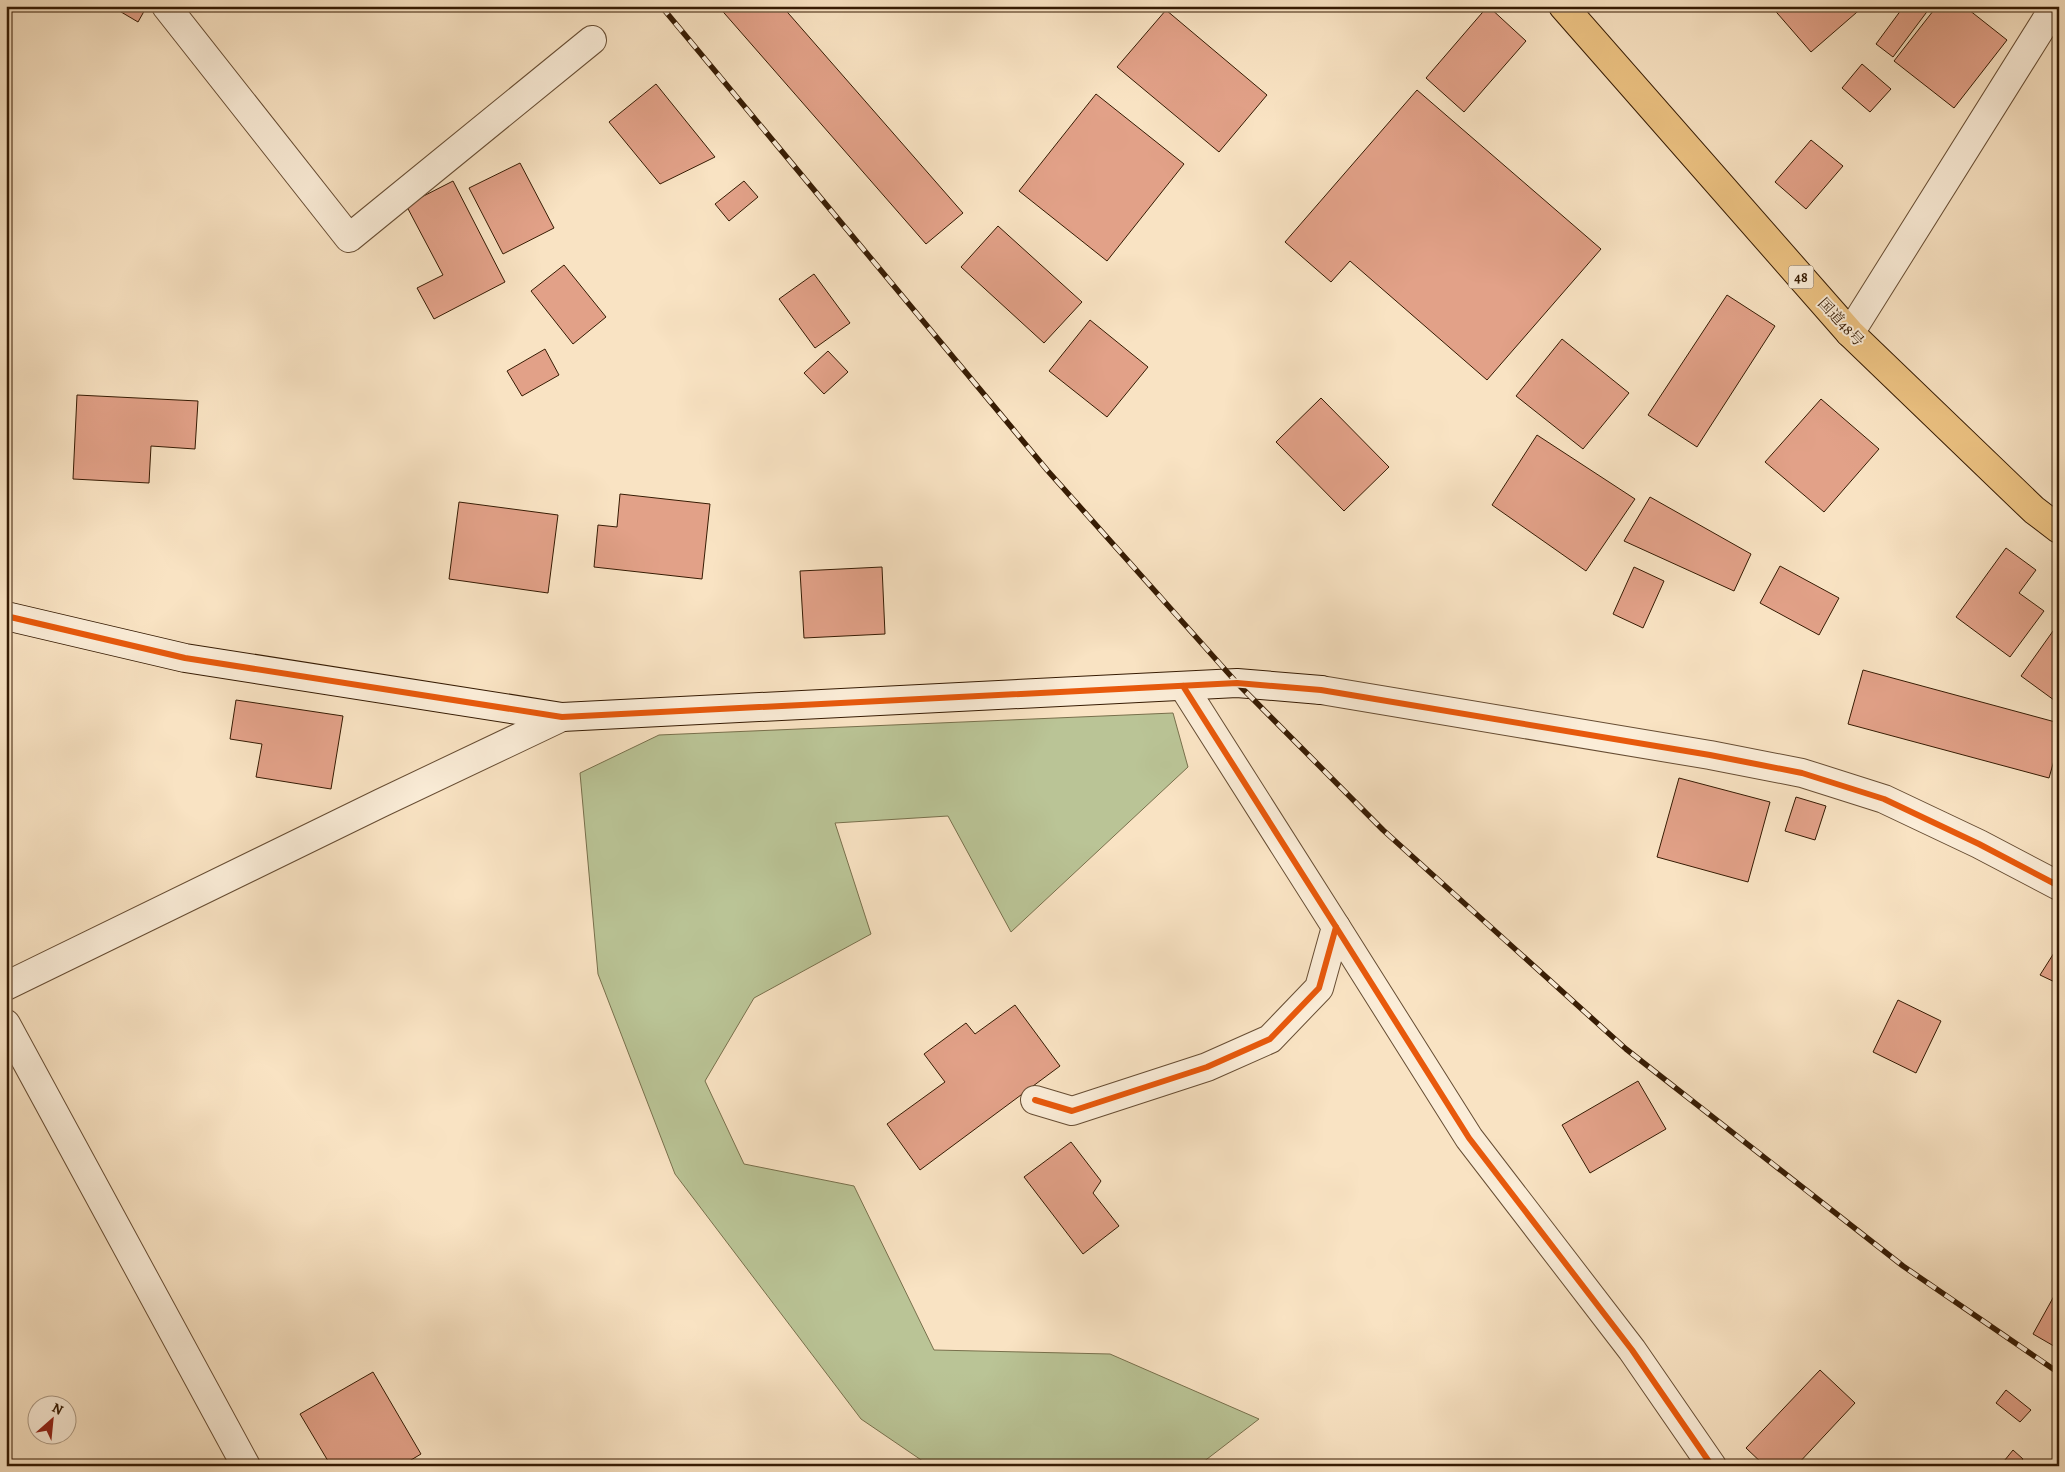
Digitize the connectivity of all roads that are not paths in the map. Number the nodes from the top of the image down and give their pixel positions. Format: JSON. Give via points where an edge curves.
{"nodes":[{"id":1,"x":166,"y":6,"type":"edge"},
{"id":2,"x":1563,"y":6,"type":"edge"},
{"id":3,"x":2055,"y":6,"type":"edge"},
{"id":4,"x":592,"y":40,"type":"dead end"},
{"id":5,"x":1850,"y":333,"type":"junction"},
{"id":6,"x":2059,"y":529,"type":"edge"},
{"id":7,"x":6,"y":616,"type":"edge"},
{"id":8,"x":1183,"y":686,"type":"junction"},
{"id":9,"x":562,"y":718,"type":"junction"},
{"id":10,"x":2059,"y":886,"type":"edge"},
{"id":11,"x":1336,"y":927,"type":"junction"},
{"id":12,"x":6,"y":986,"type":"edge"},
{"id":13,"x":6,"y":1024,"type":"edge"},
{"id":14,"x":1035,"y":1100,"type":"dead end"},
{"id":15,"x":246,"y":1466,"type":"edge"},
{"id":16,"x":1712,"y":1466,"type":"edge"}],
"edges":[{"from":1,"to":4,"type":"street","via":[[349,238]]},
{"from":2,"to":5,"type":"highway","name":"国道48号","number":"48"},
{"from":3,"to":5,"type":"street"},
{"from":5,"to":6,"type":"highway","name":"国道48号","number":"48","via":[[2034,510]]},
{"from":7,"to":9,"type":"street","via":[[185,658]]},
{"from":8,"to":9,"type":"street"},
{"from":8,"to":10,"type":"street","via":[[1238,683],[1321,690],[1710,754],[1802,773],[1884,798]]},
{"from":8,"to":11,"type":"street"},
{"from":9,"to":12,"type":"street"},
{"from":11,"to":14,"type":"street","via":[[1319,988],[1270,1039],[1207,1067],[1072,1110]]},
{"from":11,"to":16,"type":"street","via":[[1470,1138],[1632,1350]]},
{"from":13,"to":15,"type":"street"}]}
